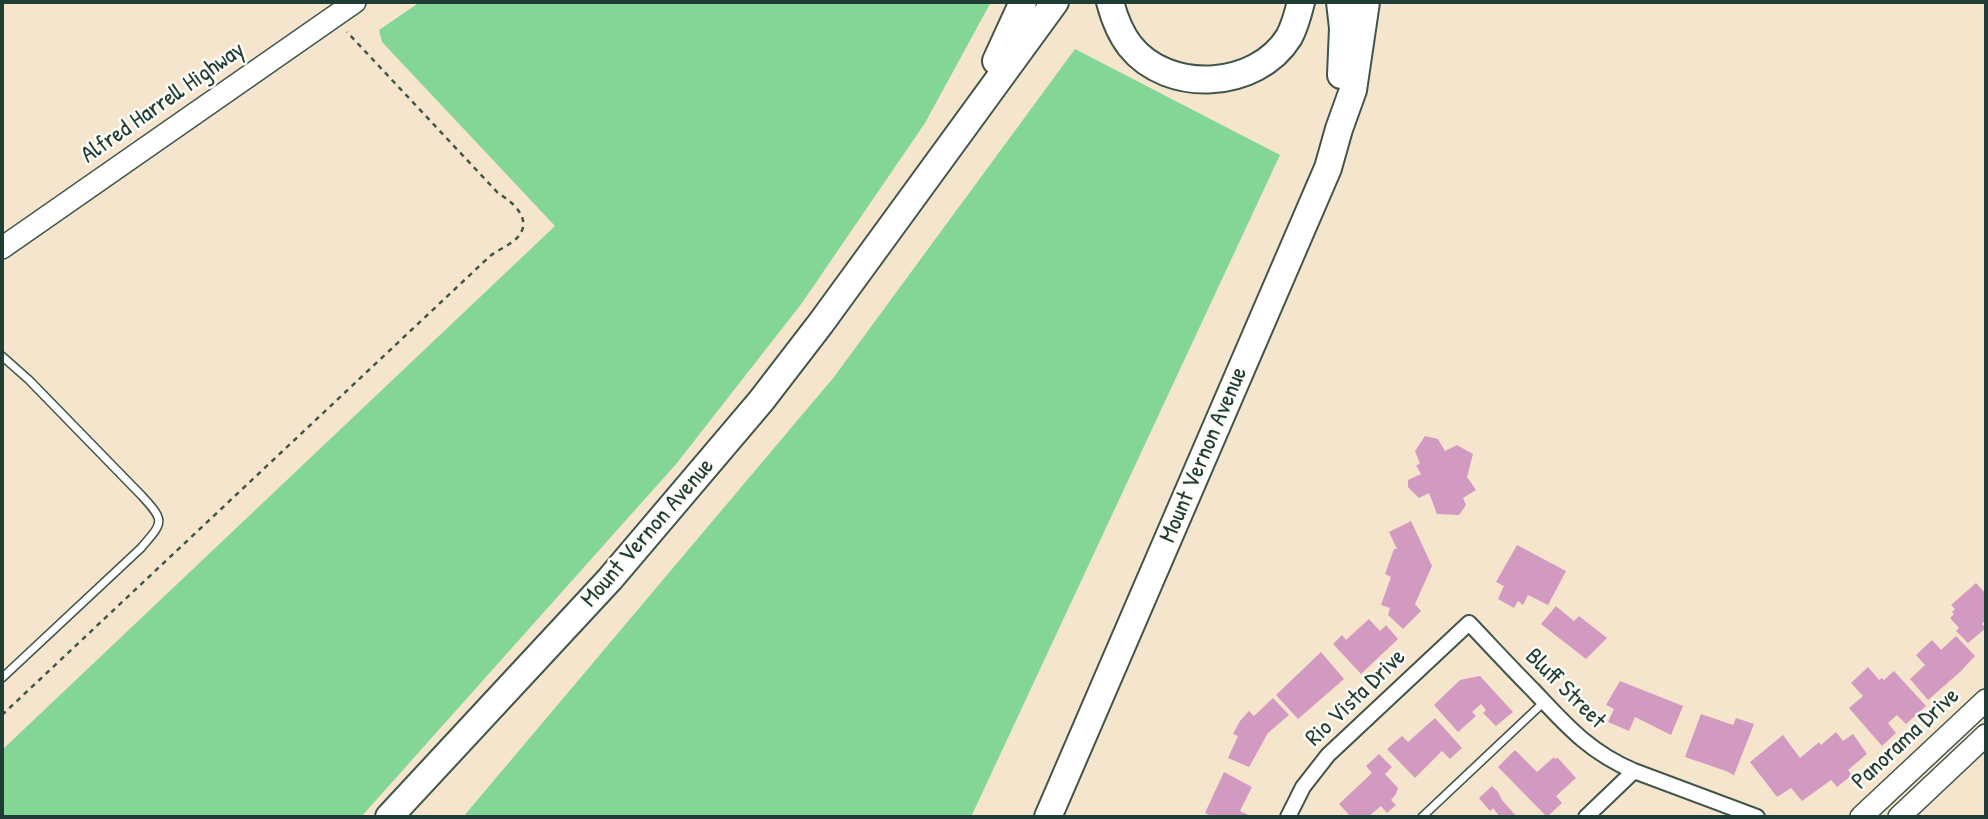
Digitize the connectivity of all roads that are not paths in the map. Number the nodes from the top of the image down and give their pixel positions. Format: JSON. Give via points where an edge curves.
{"nodes":[{"id":1,"x":355,"y":2,"type":"edge"},
{"id":2,"x":1023,"y":2,"type":"edge"},
{"id":3,"x":1055,"y":2,"type":"edge"},
{"id":4,"x":1110,"y":2,"type":"edge"},
{"id":5,"x":1301,"y":2,"type":"edge"},
{"id":6,"x":1340,"y":2,"type":"edge"},
{"id":7,"x":1366,"y":2,"type":"edge"},
{"id":8,"x":1339,"y":129,"type":"junction"},
{"id":9,"x":887,"y":232,"type":"junction"},
{"id":10,"x":2,"y":248,"type":"edge"},
{"id":11,"x":2,"y":356,"type":"edge"},
{"id":12,"x":1469,"y":623,"type":"joint"},
{"id":13,"x":2,"y":678,"type":"edge"},
{"id":14,"x":1986,"y":700,"type":"edge"},
{"id":15,"x":1544,"y":702,"type":"junction"},
{"id":16,"x":1986,"y":735,"type":"edge"},
{"id":17,"x":1634,"y":771,"type":"junction"},
{"id":18,"x":389,"y":817,"type":"edge"},
{"id":19,"x":1048,"y":817,"type":"edge"},
{"id":20,"x":1288,"y":817,"type":"edge"},
{"id":21,"x":1422,"y":817,"type":"edge"},
{"id":22,"x":1586,"y":817,"type":"edge"},
{"id":23,"x":1757,"y":817,"type":"edge"},
{"id":24,"x":1861,"y":817,"type":"edge"},
{"id":25,"x":1899,"y":817,"type":"edge"}],
"edges":[{"from":1,"to":10,"type":"main road","name":"Alfred Harrell Highway"},
{"from":2,"to":9,"type":"highway","via":[[982,89]]},
{"from":3,"to":9,"type":"highway"},
{"from":4,"to":5,"type":"highway","via":[[1130,47],[1154,67],[1185,79],[1211,80],[1247,72],[1272,56],[1288,38]]},
{"from":6,"to":8,"type":"highway"},
{"from":7,"to":8,"type":"highway","via":[[1353,90]]},
{"from":8,"to":19,"type":"highway","name":"Mount Vernon Avenue","via":[[1328,168]]},
{"from":9,"to":18,"type":"highway","name":"Mount Vernon Avenue","via":[[761,401],[610,579]]},
{"from":11,"to":13,"type":"lane","via":[[159,516],[156,530],[141,548]]},
{"from":12,"to":15,"type":"street","name":"Bluff Street"},
{"from":12,"to":20,"type":"street","name":"Rio Vista Drive","via":[[1317,767]]},
{"from":14,"to":24,"type":"main road","name":"Panorama Drive"},
{"from":15,"to":17,"type":"street","name":"Bluff Street","via":[[1592,750]]},
{"from":15,"to":21,"type":"lane"},
{"from":16,"to":25,"type":"main road"},
{"from":17,"to":22,"type":"street"},
{"from":17,"to":23,"type":"street","name":"Bluff Street"}]}
